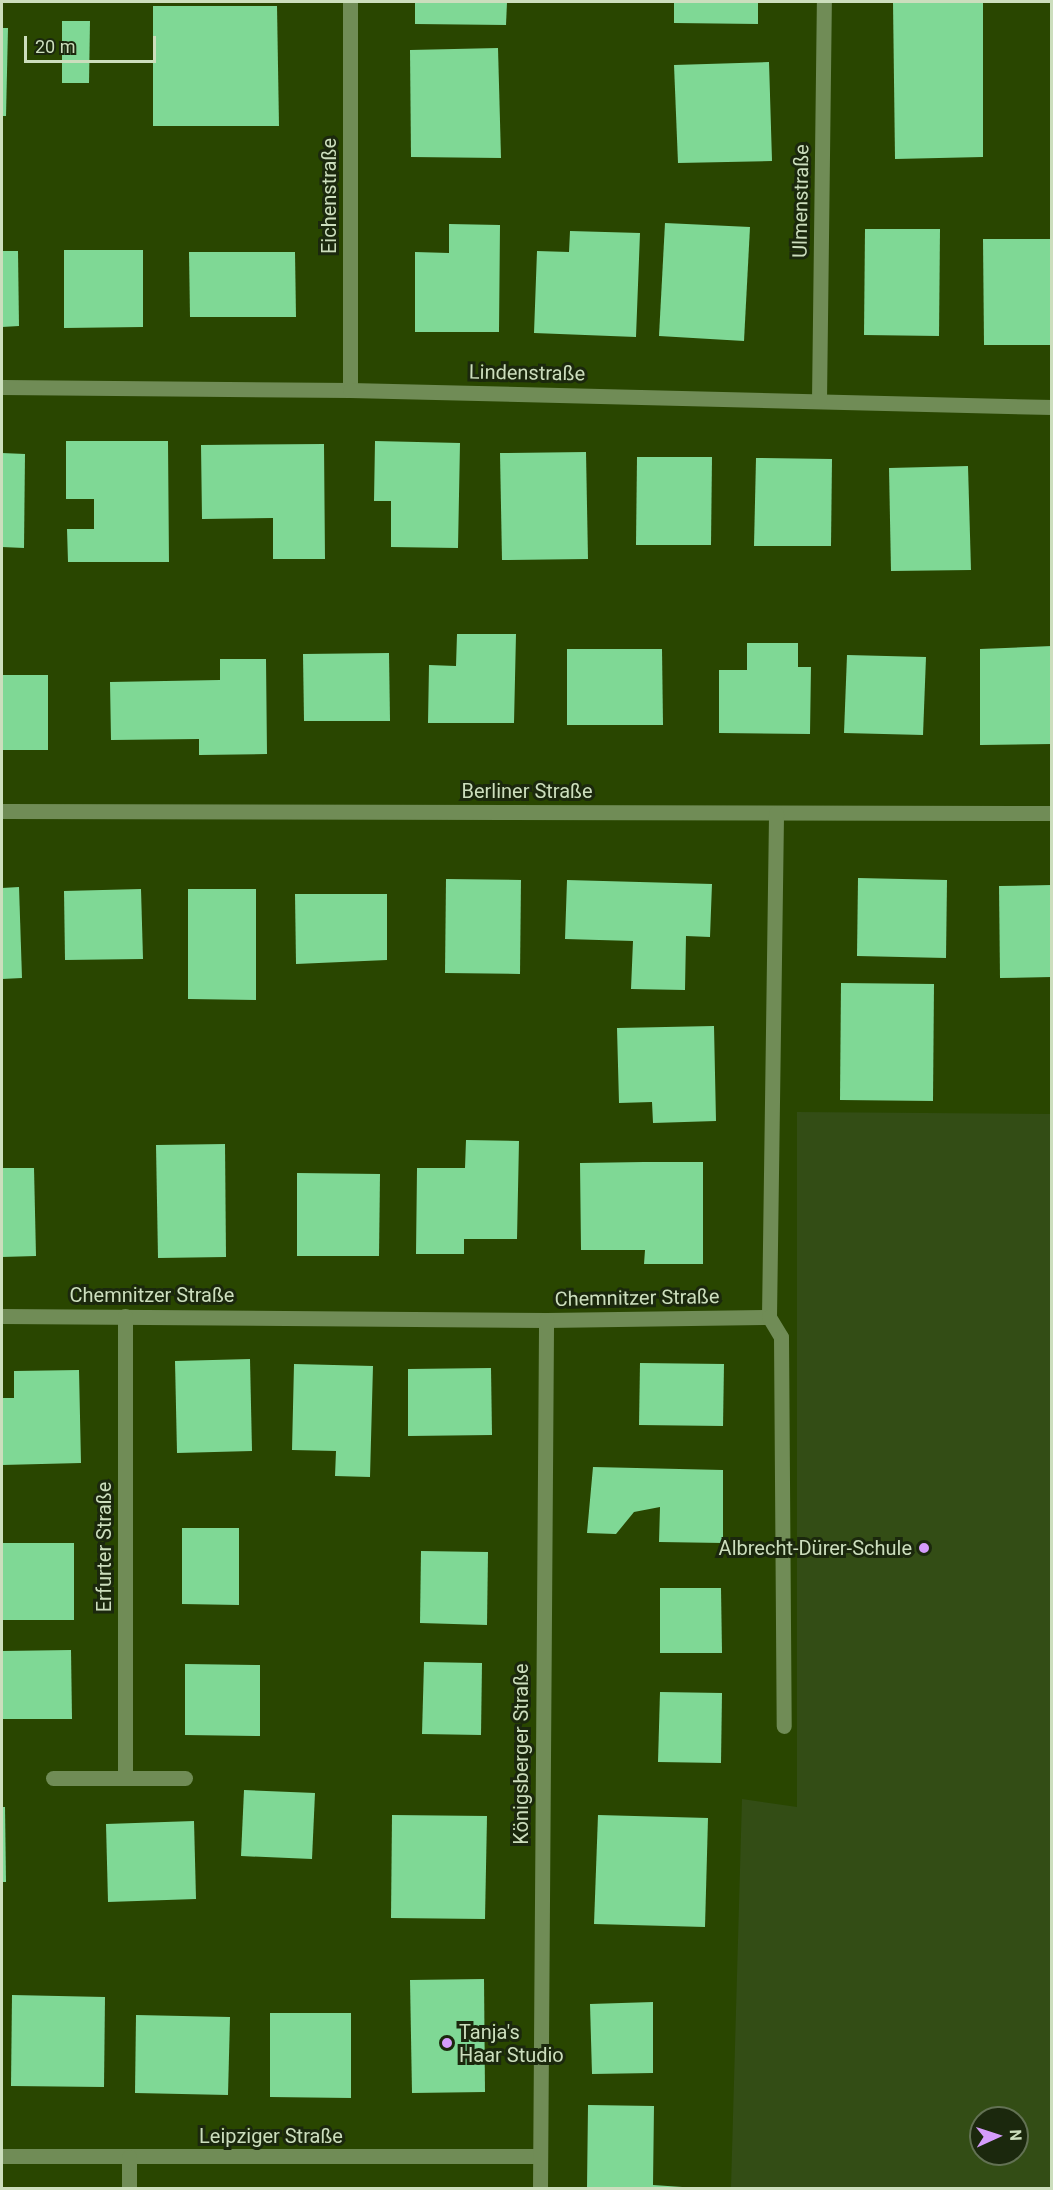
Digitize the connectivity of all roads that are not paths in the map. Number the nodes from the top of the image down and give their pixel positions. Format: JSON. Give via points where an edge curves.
{"nodes":[{"id":1,"x":350,"y":2,"type":"edge"},
{"id":2,"x":824,"y":2,"type":"edge"},
{"id":3,"x":2,"y":387,"type":"edge"},
{"id":4,"x":350,"y":390,"type":"junction"},
{"id":5,"x":819,"y":401,"type":"junction"},
{"id":6,"x":1052,"y":407,"type":"edge"},
{"id":7,"x":2,"y":811,"type":"edge"},
{"id":8,"x":776,"y":813,"type":"junction"},
{"id":9,"x":1052,"y":813,"type":"edge"},
{"id":10,"x":2,"y":1316,"type":"edge"},
{"id":11,"x":125,"y":1316,"type":"junction"},
{"id":12,"x":769,"y":1317,"type":"junction"},
{"id":13,"x":546,"y":1320,"type":"junction"},
{"id":14,"x":784,"y":1726,"type":"dead end"},
{"id":15,"x":53,"y":1778,"type":"dead end"},
{"id":16,"x":125,"y":1778,"type":"junction"},
{"id":17,"x":185,"y":1778,"type":"dead end"},
{"id":18,"x":2,"y":2156,"type":"edge"},
{"id":19,"x":540,"y":2156,"type":"junction"},
{"id":20,"x":129,"y":2157,"type":"junction"},
{"id":21,"x":129,"y":2188,"type":"edge"},
{"id":22,"x":540,"y":2188,"type":"edge"}],
"edges":[{"from":1,"to":4,"type":"street","name":"Eichenstraße"},
{"from":2,"to":5,"type":"street","name":"Ulmenstraße"},
{"from":3,"to":4,"type":"street","name":"Lindenstraße"},
{"from":4,"to":5,"type":"street","name":"Lindenstraße"},
{"from":5,"to":6,"type":"street","name":"Lindenstraße"},
{"from":7,"to":8,"type":"street","name":"Berliner Straße"},
{"from":8,"to":9,"type":"street","name":"Berliner Straße"},
{"from":8,"to":12,"type":"street"},
{"from":10,"to":11,"type":"street","name":"Chemnitzer Straße"},
{"from":11,"to":13,"type":"street","name":"Chemnitzer Straße"},
{"from":11,"to":16,"type":"street","name":"Erfurter Straße"},
{"from":12,"to":13,"type":"street","name":"Chemnitzer Straße"},
{"from":12,"to":14,"type":"street","via":[[781,1337]]},
{"from":13,"to":19,"type":"street","name":"Königsberger Straße"},
{"from":15,"to":16,"type":"street"},
{"from":16,"to":17,"type":"street"},
{"from":18,"to":20,"type":"street","name":"Leipziger Straße"},
{"from":19,"to":20,"type":"street","name":"Leipziger Straße"},
{"from":19,"to":22,"type":"street","name":"Königsberger Straße"},
{"from":20,"to":21,"type":"street"}]}
